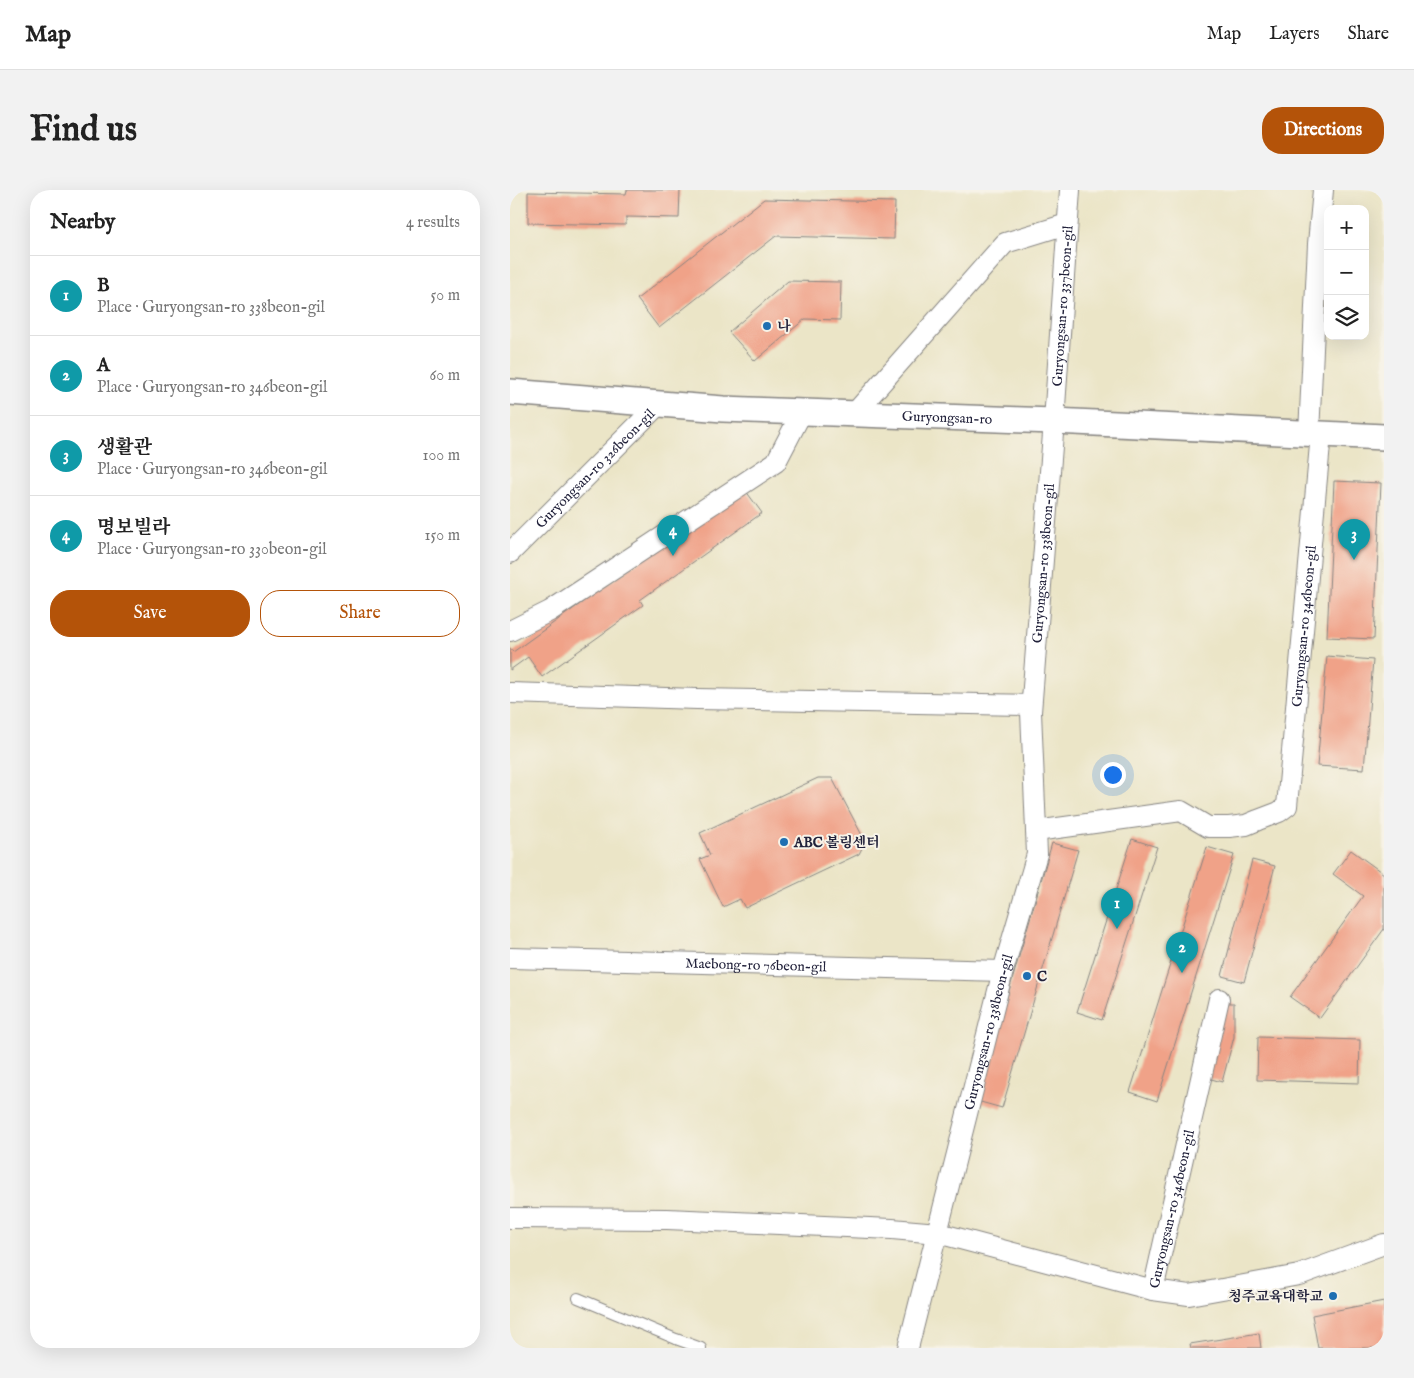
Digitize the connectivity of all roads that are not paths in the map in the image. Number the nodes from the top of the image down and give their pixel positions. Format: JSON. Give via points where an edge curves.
{"nodes":[{"id":1,"x":1070,"y":190,"type":"edge"},
{"id":2,"x":1323,"y":190,"type":"edge"},
{"id":3,"x":1067,"y":224,"type":"junction"},
{"id":4,"x":510,"y":392,"type":"edge"},
{"id":5,"x":658,"y":405,"type":"junction"},
{"id":6,"x":802,"y":412,"type":"junction"},
{"id":7,"x":853,"y":415,"type":"junction"},
{"id":8,"x":1054,"y":421,"type":"junction"},
{"id":9,"x":1315,"y":434,"type":"junction"},
{"id":10,"x":1384,"y":437,"type":"edge"},
{"id":11,"x":510,"y":553,"type":"edge"},
{"id":12,"x":510,"y":631,"type":"edge"},
{"id":13,"x":510,"y":692,"type":"edge"},
{"id":14,"x":1031,"y":705,"type":"junction"},
{"id":15,"x":1036,"y":831,"type":"junction"},
{"id":16,"x":510,"y":958,"type":"edge"},
{"id":17,"x":1003,"y":971,"type":"junction"},
{"id":18,"x":1219,"y":1000,"type":"dead end"},
{"id":19,"x":510,"y":1218,"type":"edge"},
{"id":20,"x":938,"y":1233,"type":"junction"},
{"id":21,"x":1384,"y":1244,"type":"edge"},
{"id":22,"x":1153,"y":1290,"type":"junction"},
{"id":23,"x":578,"y":1298,"type":"dead end"},
{"id":24,"x":701,"y":1348,"type":"edge"},
{"id":25,"x":908,"y":1348,"type":"edge"}],
"edges":[{"from":1,"to":3,"type":"street","name":"Guryongsan-ro 337beon-gil"},
{"from":2,"to":9,"type":"street","name":"Guryongsan-ro 346beon-gil","via":[[1318,244]]},
{"from":3,"to":7,"type":"street","via":[[1005,243]]},
{"from":3,"to":8,"type":"street","name":"Guryongsan-ro 337beon-gil"},
{"from":4,"to":5,"type":"street","name":"Guryongsan-ro"},
{"from":5,"to":6,"type":"street","name":"Guryongsan-ro"},
{"from":5,"to":11,"type":"street","name":"Guryongsan-ro 326beon-gil"},
{"from":6,"to":7,"type":"street","name":"Guryongsan-ro"},
{"from":6,"to":12,"type":"street","via":[[776,462],[550,611]]},
{"from":7,"to":8,"type":"street","name":"Guryongsan-ro"},
{"from":8,"to":9,"type":"street","name":"Guryongsan-ro"},
{"from":8,"to":14,"type":"street","name":"Guryongsan-ro 338beon-gil"},
{"from":9,"to":10,"type":"street","name":"Guryongsan-ro"},
{"from":9,"to":15,"type":"street","name":"Guryongsan-ro 346beon-gil","via":[[1287,806],[1280,812],[1246,825],[1229,827],[1208,827],[1181,811]]},
{"from":13,"to":14,"type":"street"},
{"from":14,"to":15,"type":"street","name":"Guryongsan-ro 338beon-gil"},
{"from":15,"to":17,"type":"street","name":"Guryongsan-ro 338beon-gil","via":[[1037,854]]},
{"from":16,"to":17,"type":"street","name":"Maebong-ro 76beon-gil"},
{"from":17,"to":20,"type":"street","name":"Guryongsan-ro 338beon-gil"},
{"from":18,"to":22,"type":"street","name":"Guryongsan-ro 346beon-gil"},
{"from":19,"to":20,"type":"street","via":[[667,1219]]},
{"from":20,"to":22,"type":"street","name":"Guryongsan-ro 346beon-gil"},
{"from":20,"to":25,"type":"street","name":"Guryongsan-ro 338beon-gil"},
{"from":21,"to":22,"type":"street","via":[[1299,1274],[1190,1295]]},
{"from":23,"to":24,"type":"lane"}]}
